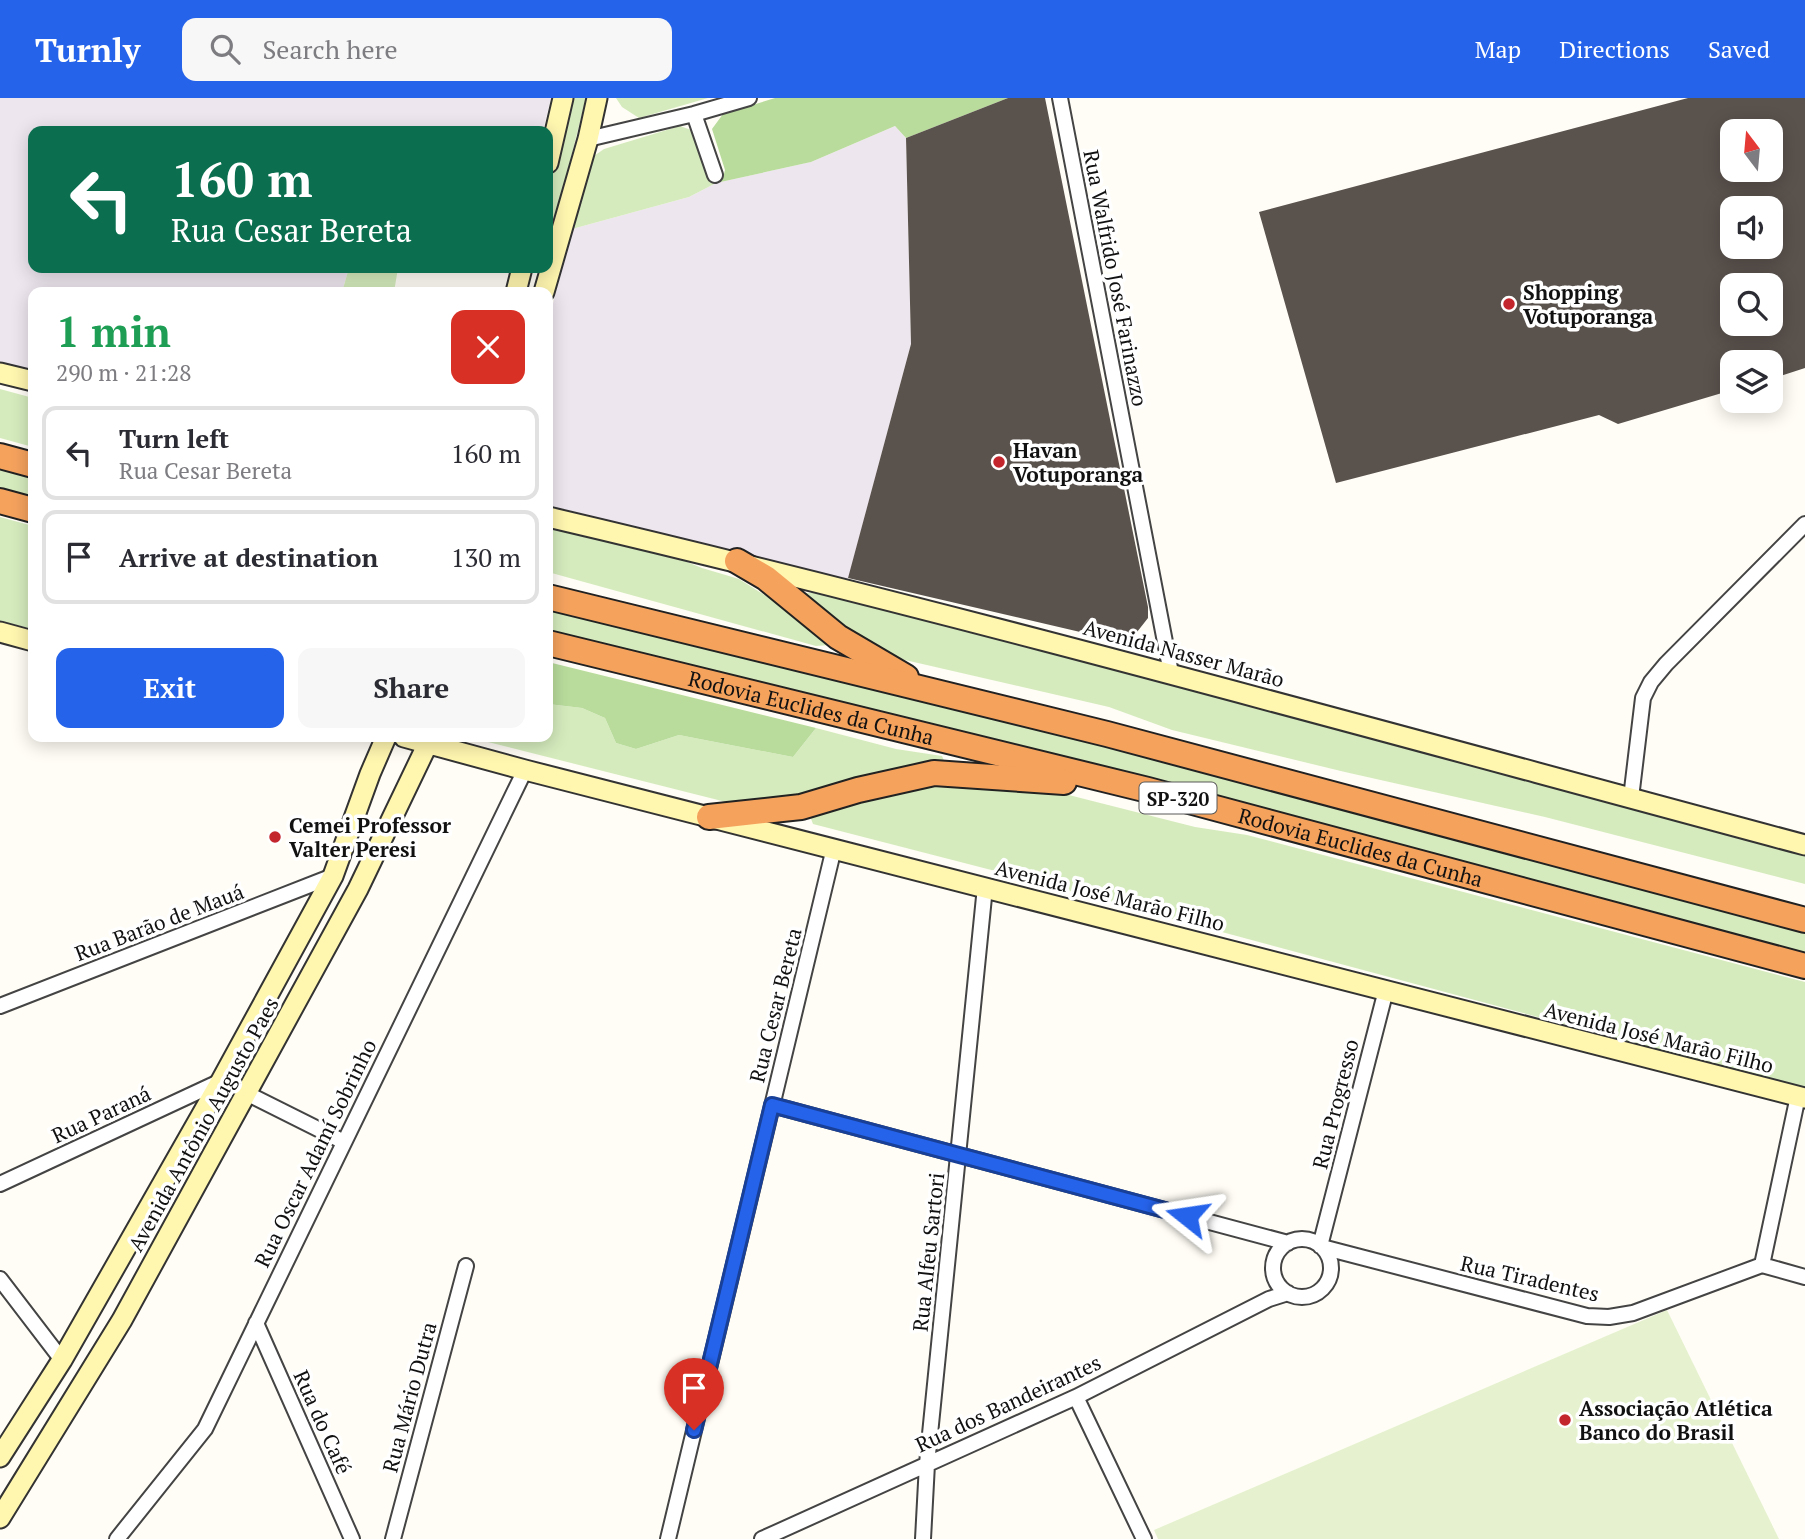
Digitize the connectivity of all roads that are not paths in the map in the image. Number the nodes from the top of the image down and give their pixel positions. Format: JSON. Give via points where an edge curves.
{"nodes":[{"id":1,"x":564,"y":98,"type":"edge"},
{"id":2,"x":597,"y":98,"type":"edge"},
{"id":3,"x":749,"y":98,"type":"edge"},
{"id":4,"x":1060,"y":98,"type":"edge"},
{"id":5,"x":694,"y":114,"type":"junction"},
{"id":6,"x":588,"y":139,"type":"junction"},
{"id":7,"x":553,"y":143,"type":"edge"},
{"id":8,"x":716,"y":175,"type":"dead end"},
{"id":9,"x":553,"y":242,"type":"edge"},
{"id":10,"x":0,"y":373,"type":"edge"},
{"id":11,"x":28,"y":380,"type":"edge"},
{"id":12,"x":0,"y":456,"type":"edge"},
{"id":13,"x":28,"y":464,"type":"edge"},
{"id":14,"x":0,"y":501,"type":"edge"},
{"id":15,"x":28,"y":509,"type":"edge"},
{"id":16,"x":553,"y":518,"type":"edge"},
{"id":17,"x":1805,"y":524,"type":"edge"},
{"id":18,"x":737,"y":561,"type":"junction"},
{"id":19,"x":553,"y":598,"type":"edge"},
{"id":20,"x":0,"y":632,"type":"edge"},
{"id":21,"x":28,"y":640,"type":"edge"},
{"id":22,"x":553,"y":644,"type":"edge"},
{"id":23,"x":1171,"y":673,"type":"junction"},
{"id":24,"x":931,"y":691,"type":"junction"},
{"id":25,"x":384,"y":742,"type":"edge"},
{"id":26,"x":429,"y":742,"type":"edge"},
{"id":27,"x":439,"y":742,"type":"edge"},
{"id":28,"x":525,"y":770,"type":"junction"},
{"id":29,"x":1148,"y":790,"type":"junction"},
{"id":30,"x":1631,"y":798,"type":"junction"},
{"id":31,"x":709,"y":817,"type":"junction"},
{"id":32,"x":1805,"y":845,"type":"edge"},
{"id":33,"x":834,"y":848,"type":"junction"},
{"id":34,"x":333,"y":876,"type":"junction"},
{"id":35,"x":985,"y":887,"type":"junction"},
{"id":36,"x":358,"y":889,"type":"junction"},
{"id":37,"x":1805,"y":920,"type":"edge"},
{"id":38,"x":1805,"y":965,"type":"edge"},
{"id":39,"x":1386,"y":990,"type":"junction"},
{"id":40,"x":0,"y":1006,"type":"edge"},
{"id":41,"x":220,"y":1081,"type":"junction"},
{"id":42,"x":246,"y":1093,"type":"junction"},
{"id":43,"x":1802,"y":1097,"type":"edge"},
{"id":44,"x":772,"y":1105,"type":"junction"},
{"id":45,"x":344,"y":1142,"type":"junction"},
{"id":46,"x":960,"y":1154,"type":"junction"},
{"id":47,"x":0,"y":1184,"type":"edge"},
{"id":48,"x":1288,"y":1243,"type":"junction"},
{"id":49,"x":1317,"y":1244,"type":"junction"},
{"id":50,"x":1762,"y":1265,"type":"junction"},
{"id":51,"x":466,"y":1266,"type":"dead end"},
{"id":52,"x":1275,"y":1278,"type":"junction"},
{"id":53,"x":1805,"y":1278,"type":"edge"},
{"id":54,"x":0,"y":1279,"type":"edge"},
{"id":55,"x":1288,"y":1293,"type":"junction"},
{"id":56,"x":1269,"y":1299,"type":"junction"},
{"id":57,"x":256,"y":1323,"type":"junction"},
{"id":58,"x":62,"y":1360,"type":"junction"},
{"id":59,"x":88,"y":1376,"type":"junction"},
{"id":60,"x":1076,"y":1397,"type":"junction"},
{"id":61,"x":0,"y":1457,"type":"edge"},
{"id":62,"x":928,"y":1464,"type":"junction"},
{"id":63,"x":7,"y":1493,"type":"edge"},
{"id":64,"x":0,"y":1518,"type":"edge"},
{"id":65,"x":117,"y":1539,"type":"edge"},
{"id":66,"x":352,"y":1539,"type":"edge"},
{"id":67,"x":393,"y":1539,"type":"edge"},
{"id":68,"x":667,"y":1539,"type":"edge"},
{"id":69,"x":762,"y":1539,"type":"edge"},
{"id":70,"x":923,"y":1539,"type":"edge"},
{"id":71,"x":1144,"y":1539,"type":"edge"}],
"edges":[{"from":1,"to":7,"type":"main road"},
{"from":2,"to":6,"type":"main road"},
{"from":3,"to":5,"type":"street"},
{"from":4,"to":23,"type":"street","name":"Rua Walfrido José Farinazzo"},
{"from":5,"to":6,"type":"street"},
{"from":5,"to":8,"type":"street"},
{"from":6,"to":9,"type":"main road"},
{"from":10,"to":11,"type":"main road"},
{"from":12,"to":13,"type":"highway"},
{"from":14,"to":15,"type":"highway"},
{"from":16,"to":18,"type":"main road","name":"Avenida Nasser Marão"},
{"from":17,"to":30,"type":"street","via":[[1651,682],[1643,698]]},
{"from":18,"to":23,"type":"main road","name":"Avenida Nasser Marão"},
{"from":18,"to":24,"type":"highway","via":[[766,578],[838,637]]},
{"from":19,"to":24,"type":"highway","name":"Rodovia Euclides da Cunha","number":"SP-320"},
{"from":20,"to":21,"type":"main road"},
{"from":22,"to":29,"type":"highway","name":"Rodovia Euclides da Cunha","number":"SP-320"},
{"from":23,"to":30,"type":"main road","name":"Avenida Nasser Marão"},
{"from":24,"to":37,"type":"highway","name":"Rodovia Euclides da Cunha","number":"SP-320","via":[[1121,737]]},
{"from":25,"to":34,"type":"main road","name":"Avenida Antônio Augusto Paes"},
{"from":26,"to":36,"type":"main road","name":"Avenida Antônio Augusto Paes"},
{"from":27,"to":28,"type":"main road","name":"Avenida José Marão Filho"},
{"from":28,"to":31,"type":"main road","name":"Avenida José Marão Filho"},
{"from":28,"to":45,"type":"street","name":"Rua Oscar Adamí Sobrinho"},
{"from":29,"to":31,"type":"highway","via":[[934,773],[801,807]]},
{"from":29,"to":38,"type":"highway","name":"Rodovia Euclides da Cunha","number":"SP-320"},
{"from":30,"to":32,"type":"main road","name":"Avenida Nasser Marão"},
{"from":31,"to":33,"type":"main road","name":"Avenida José Marão Filho"},
{"from":33,"to":35,"type":"main road","name":"Avenida José Marão Filho"},
{"from":33,"to":44,"type":"street","name":"Rua Cesar Bereta"},
{"from":34,"to":36,"type":"main road"},
{"from":34,"to":40,"type":"street","name":"Rua Barão de Mauá"},
{"from":34,"to":41,"type":"main road","name":"Avenida Antônio Augusto Paes"},
{"from":35,"to":39,"type":"main road","name":"Avenida José Marão Filho"},
{"from":35,"to":46,"type":"street","name":"Rua Alfeu Sartori"},
{"from":36,"to":42,"type":"main road","name":"Avenida Antônio Augusto Paes"},
{"from":39,"to":43,"type":"main road","name":"Avenida José Marão Filho"},
{"from":39,"to":49,"type":"street","name":"Rua Progresso","via":[[1325,1229]]},
{"from":41,"to":42,"type":"main road"},
{"from":41,"to":47,"type":"street","name":"Rua Paraná"},
{"from":41,"to":58,"type":"main road","name":"Avenida Antônio Augusto Paes"},
{"from":42,"to":45,"type":"street"},
{"from":42,"to":59,"type":"main road","name":"Avenida Antônio Augusto Paes"},
{"from":43,"to":50,"type":"street"},
{"from":44,"to":46,"type":"street"},
{"from":44,"to":68,"type":"street","name":"Rua Cesar Bereta"},
{"from":45,"to":57,"type":"street","name":"Rua Oscar Adamí Sobrinho"},
{"from":46,"to":48,"type":"street"},
{"from":46,"to":62,"type":"street","name":"Rua Alfeu Sartori"},
{"from":48,"to":49,"type":"street"},
{"from":48,"to":52,"type":"street","via":[[1275,1258]]},
{"from":49,"to":50,"type":"street","name":"Rua Tiradentes","via":[[1587,1316],[1633,1312]]},
{"from":49,"to":55,"type":"street","via":[[1327,1254],[1331,1270],[1325,1285],[1304,1297]]},
{"from":50,"to":53,"type":"street"},
{"from":51,"to":67,"type":"street","name":"Rua Mário Dutra"},
{"from":52,"to":55,"type":"street"},
{"from":52,"to":56,"type":"street"},
{"from":54,"to":58,"type":"street"},
{"from":55,"to":56,"type":"street","name":"Rua dos Bandeirantes"},
{"from":56,"to":60,"type":"street","name":"Rua dos Bandeirantes"},
{"from":57,"to":65,"type":"street","name":"Rua Oscar Adamí Sobrinho","via":[[205,1430]]},
{"from":57,"to":66,"type":"street","name":"Rua do Café"},
{"from":58,"to":59,"type":"main road"},
{"from":58,"to":61,"type":"main road","name":"Avenida Antônio Augusto Paes"},
{"from":59,"to":63,"type":"main road","name":"Avenida Antônio Augusto Paes"},
{"from":60,"to":62,"type":"street","name":"Rua dos Bandeirantes"},
{"from":60,"to":71,"type":"street"},
{"from":62,"to":69,"type":"street","name":"Rua dos Bandeirantes"},
{"from":62,"to":70,"type":"street","name":"Rua Alfeu Sartori"},
{"from":63,"to":64,"type":"main road","name":"Avenida Antônio Augusto Paes"}]}
